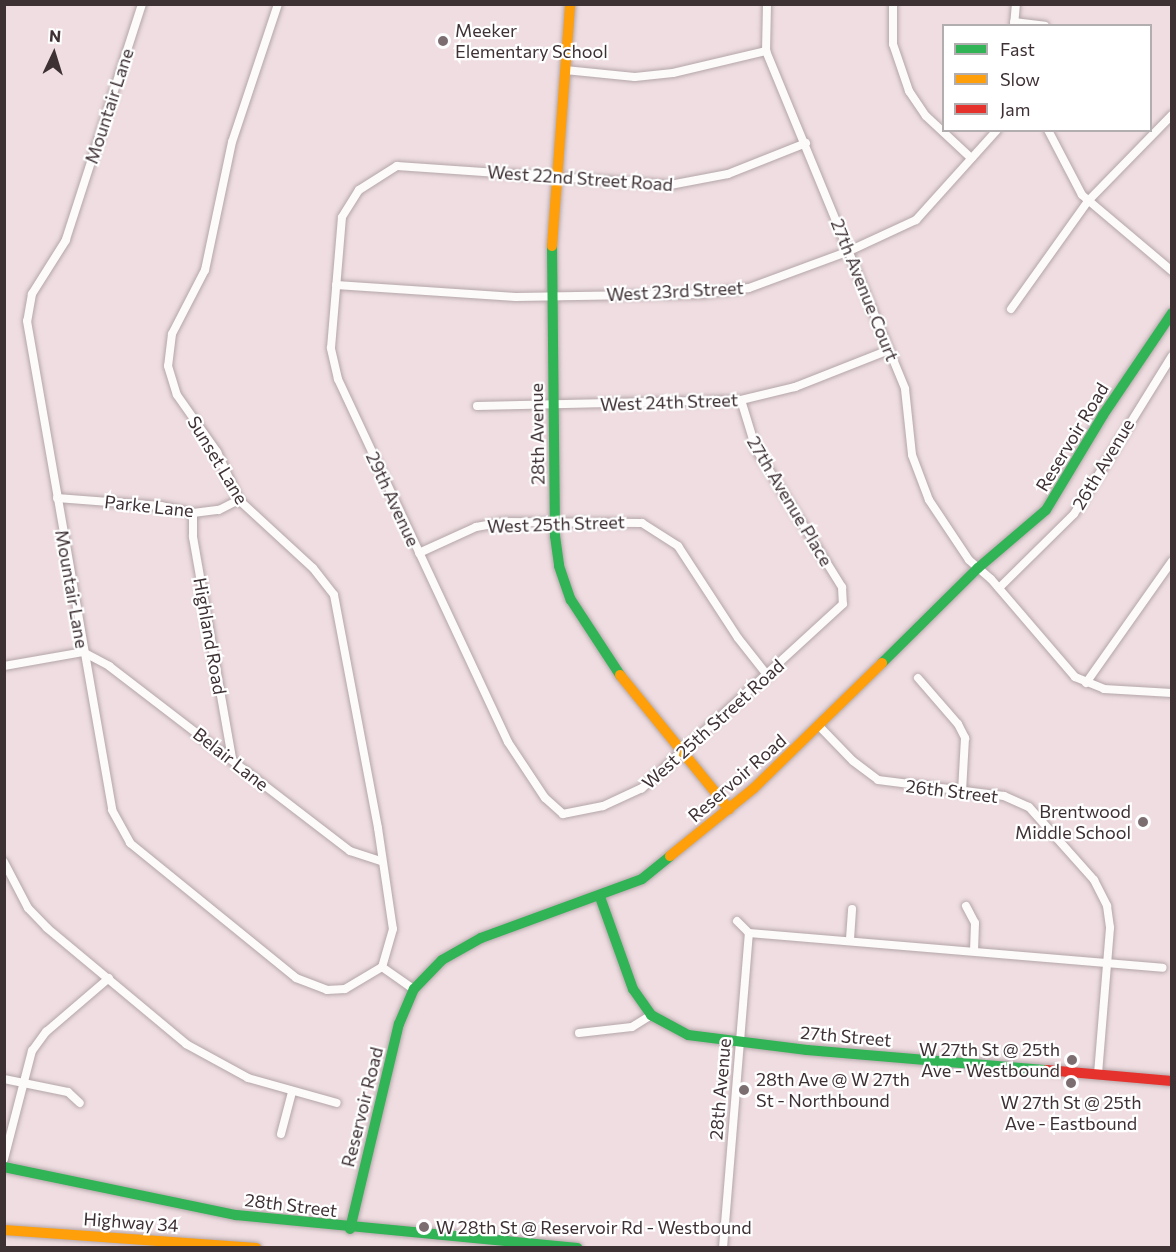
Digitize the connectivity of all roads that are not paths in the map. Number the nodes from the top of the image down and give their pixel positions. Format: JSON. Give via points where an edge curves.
{"nodes":[{"id":1,"x":142,"y":4,"type":"edge"},
{"id":2,"x":278,"y":4,"type":"edge"},
{"id":3,"x":570,"y":4,"type":"edge"},
{"id":4,"x":767,"y":4,"type":"edge"},
{"id":5,"x":893,"y":4,"type":"edge"},
{"id":6,"x":1016,"y":4,"type":"edge"},
{"id":7,"x":1014,"y":24,"type":"edge"},
{"id":8,"x":766,"y":51,"type":"junction"},
{"id":9,"x":565,"y":70,"type":"junction"},
{"id":10,"x":1172,"y":115,"type":"edge"},
{"id":11,"x":942,"y":131,"type":"edge"},
{"id":12,"x":943,"y":132,"type":"edge"},
{"id":13,"x":995,"y":132,"type":"edge"},
{"id":14,"x":1049,"y":132,"type":"edge"},
{"id":15,"x":806,"y":143,"type":"junction"},
{"id":16,"x":971,"y":158,"type":"junction"},
{"id":17,"x":385,"y":170,"type":"joint"},
{"id":18,"x":556,"y":178,"type":"junction"},
{"id":19,"x":1089,"y":201,"type":"junction"},
{"id":20,"x":849,"y":251,"type":"junction"},
{"id":21,"x":1172,"y":271,"type":"edge"},
{"id":22,"x":336,"y":285,"type":"junction"},
{"id":23,"x":552,"y":296,"type":"junction"},
{"id":24,"x":1011,"y":309,"type":"dead end"},
{"id":25,"x":1172,"y":313,"type":"edge"},
{"id":26,"x":889,"y":350,"type":"junction"},
{"id":27,"x":1172,"y":356,"type":"edge"},
{"id":28,"x":741,"y":400,"type":"junction"},
{"id":29,"x":553,"y":405,"type":"junction"},
{"id":30,"x":477,"y":406,"type":"dead end"},
{"id":31,"x":57,"y":498,"type":"junction"},
{"id":32,"x":239,"y":500,"type":"junction"},
{"id":33,"x":193,"y":513,"type":"junction"},
{"id":34,"x":555,"y":521,"type":"junction"},
{"id":35,"x":419,"y":553,"type":"junction"},
{"id":36,"x":1172,"y":561,"type":"edge"},
{"id":37,"x":978,"y":568,"type":"junction"},
{"id":38,"x":999,"y":588,"type":"junction"},
{"id":39,"x":845,"y":600,"type":"joint"},
{"id":40,"x":83,"y":652,"type":"junction"},
{"id":41,"x":4,"y":666,"type":"edge"},
{"id":42,"x":768,"y":676,"type":"junction"},
{"id":43,"x":918,"y":678,"type":"dead end"},
{"id":44,"x":1086,"y":683,"type":"junction"},
{"id":45,"x":1172,"y":693,"type":"edge"},
{"id":46,"x":820,"y":727,"type":"junction"},
{"id":47,"x":682,"y":752,"type":"junction"},
{"id":48,"x":231,"y":759,"type":"junction"},
{"id":49,"x":962,"y":791,"type":"junction"},
{"id":50,"x":729,"y":808,"type":"junction"},
{"id":51,"x":563,"y":814,"type":"joint"},
{"id":52,"x":381,"y":861,"type":"junction"},
{"id":53,"x":4,"y":862,"type":"edge"},
{"id":54,"x":600,"y":897,"type":"junction"},
{"id":55,"x":966,"y":906,"type":"dead end"},
{"id":56,"x":852,"y":909,"type":"dead end"},
{"id":57,"x":737,"y":921,"type":"dead end"},
{"id":58,"x":748,"y":933,"type":"junction"},
{"id":59,"x":850,"y":939,"type":"junction"},
{"id":60,"x":974,"y":950,"type":"junction"},
{"id":61,"x":1108,"y":962,"type":"junction"},
{"id":62,"x":382,"y":967,"type":"junction"},
{"id":63,"x":1164,"y":968,"type":"dead end"},
{"id":64,"x":108,"y":978,"type":"junction"},
{"id":65,"x":414,"y":989,"type":"junction"},
{"id":66,"x":651,"y":1015,"type":"junction"},
{"id":67,"x":579,"y":1033,"type":"dead end"},
{"id":68,"x":741,"y":1043,"type":"junction"},
{"id":69,"x":1098,"y":1073,"type":"junction"},
{"id":70,"x":4,"y":1078,"type":"edge"},
{"id":71,"x":1172,"y":1081,"type":"edge"},
{"id":72,"x":22,"y":1082,"type":"junction"},
{"id":73,"x":292,"y":1092,"type":"junction"},
{"id":74,"x":80,"y":1103,"type":"dead end"},
{"id":75,"x":337,"y":1103,"type":"dead end"},
{"id":76,"x":281,"y":1134,"type":"dead end"},
{"id":77,"x":4,"y":1159,"type":"edge"},
{"id":78,"x":4,"y":1167,"type":"edge"},
{"id":79,"x":350,"y":1229,"type":"junction"},
{"id":80,"x":4,"y":1230,"type":"edge"},
{"id":81,"x":256,"y":1248,"type":"edge"},
{"id":82,"x":577,"y":1248,"type":"edge"},
{"id":83,"x":723,"y":1248,"type":"edge"}],
"edges":[{"from":1,"to":31,"type":"street","name":"Mountair Lane","via":[[66,240],[28,307],[28,335]]},
{"from":2,"to":32,"type":"street","name":"Sunset Lane","via":[[232,142],[205,270],[175,325],[168,358],[177,395],[217,452]]},
{"from":3,"to":9,"type":"main road","name":"28th Avenue"},
{"from":4,"to":8,"type":"street","name":"27th Avenue Court"},
{"from":5,"to":11,"type":"street","via":[[893,44],[909,91]]},
{"from":6,"to":7,"type":"street"},
{"from":8,"to":9,"type":"street","via":[[673,73],[635,77]]},
{"from":8,"to":15,"type":"street","name":"27th Avenue Court"},
{"from":9,"to":18,"type":"main road","name":"28th Avenue"},
{"from":10,"to":19,"type":"street"},
{"from":12,"to":16,"type":"street"},
{"from":13,"to":16,"type":"street","name":"West 23rd Street"},
{"from":14,"to":19,"type":"street"},
{"from":15,"to":18,"type":"street","name":"West 22nd Street Road","via":[[728,174],[689,184]]},
{"from":15,"to":20,"type":"street","name":"27th Avenue Court"},
{"from":16,"to":20,"type":"street","name":"West 23rd Street","via":[[916,220]]},
{"from":17,"to":18,"type":"street","name":"West 22nd Street Road","via":[[412,165]]},
{"from":17,"to":22,"type":"street","name":"29th Avenue","via":[[359,190],[345,208],[339,228]]},
{"from":18,"to":23,"type":"main road","name":"28th Avenue"},
{"from":19,"to":21,"type":"street"},
{"from":19,"to":24,"type":"street"},
{"from":20,"to":23,"type":"street","name":"West 23rd Street","via":[[771,282],[727,292]]},
{"from":20,"to":26,"type":"street","name":"27th Avenue Court"},
{"from":22,"to":23,"type":"street","name":"West 23rd Street"},
{"from":22,"to":35,"type":"street","name":"29th Avenue","via":[[331,348],[338,379]]},
{"from":23,"to":29,"type":"main road","name":"28th Avenue"},
{"from":25,"to":37,"type":"main road","name":"Reservoir Road","via":[[1103,415],[1055,499],[1035,522]]},
{"from":26,"to":28,"type":"street","name":"West 24th Street","via":[[795,387]]},
{"from":26,"to":37,"type":"street","name":"27th Avenue Court","via":[[905,389],[918,477],[929,500]]},
{"from":27,"to":38,"type":"street","name":"26th Avenue","via":[[1074,514]]},
{"from":28,"to":29,"type":"street","name":"West 24th Street"},
{"from":28,"to":39,"type":"street","name":"27th Avenue Place","via":[[744,421],[756,449],[842,586]]},
{"from":29,"to":30,"type":"street","name":"West 24th Street"},
{"from":29,"to":34,"type":"main road","name":"28th Avenue"},
{"from":31,"to":33,"type":"street","name":"Parke Lane","via":[[161,506]]},
{"from":31,"to":40,"type":"street","name":"Mountair Lane"},
{"from":32,"to":33,"type":"street","name":"Parke Lane","via":[[219,510]]},
{"from":32,"to":52,"type":"street","name":"Sunset Lane","via":[[313,568],[333,595]]},
{"from":33,"to":48,"type":"street","name":"Highland Road","via":[[193,537]]},
{"from":34,"to":35,"type":"street","name":"West 25th Street","via":[[482,525]]},
{"from":34,"to":42,"type":"street","name":"West 25th Street","via":[[629,521],[663,534],[689,560],[738,638]]},
{"from":34,"to":47,"type":"main road","name":"28th Avenue","via":[[559,566],[572,600],[634,696]]},
{"from":35,"to":51,"type":"street","name":"29th Avenue","via":[[508,742],[546,798]]},
{"from":36,"to":44,"type":"street"},
{"from":37,"to":38,"type":"street","name":"27th Avenue Court"},
{"from":37,"to":46,"type":"main road","name":"Reservoir Road"},
{"from":38,"to":44,"type":"street","name":"27th Avenue Court","via":[[1071,673]]},
{"from":39,"to":42,"type":"street","name":"West 25th Street Road"},
{"from":40,"to":41,"type":"street"},
{"from":40,"to":48,"type":"street","name":"Belair Lane","via":[[109,666]]},
{"from":40,"to":62,"type":"street","name":"Mountair Lane","via":[[112,810],[130,843],[296,978],[314,987],[345,990]]},
{"from":42,"to":47,"type":"street","name":"West 25th Street Road"},
{"from":43,"to":49,"type":"street","via":[[958,724],[964,738]]},
{"from":44,"to":45,"type":"street","via":[[1104,689]]},
{"from":46,"to":49,"type":"street","name":"26th Street","via":[[878,780]]},
{"from":46,"to":50,"type":"main road","name":"Reservoir Road"},
{"from":47,"to":50,"type":"main road","name":"28th Avenue"},
{"from":47,"to":51,"type":"street","name":"West 25th Street Road","via":[[628,797]]},
{"from":48,"to":52,"type":"street","name":"Belair Lane","via":[[350,851]]},
{"from":49,"to":61,"type":"street","name":"26th Street","via":[[1016,801],[1040,816],[1059,837],[1102,892],[1110,928]]},
{"from":50,"to":54,"type":"main road","name":"Reservoir Road","via":[[642,879]]},
{"from":52,"to":62,"type":"street","name":"Sunset Lane","via":[[393,929]]},
{"from":53,"to":64,"type":"street","via":[[28,908]]},
{"from":54,"to":65,"type":"main road","name":"Reservoir Road","via":[[481,938],[442,960]]},
{"from":54,"to":66,"type":"main road","name":"27th Street","via":[[628,980]]},
{"from":55,"to":60,"type":"street","via":[[975,923]]},
{"from":56,"to":59,"type":"street"},
{"from":57,"to":58,"type":"street"},
{"from":58,"to":59,"type":"street"},
{"from":58,"to":68,"type":"street","name":"28th Avenue"},
{"from":59,"to":60,"type":"street"},
{"from":60,"to":61,"type":"street"},
{"from":61,"to":63,"type":"street"},
{"from":61,"to":69,"type":"street","name":"26th Street"},
{"from":62,"to":65,"type":"street"},
{"from":64,"to":72,"type":"street","via":[[38,1041]]},
{"from":64,"to":73,"type":"street","via":[[186,1044],[225,1067]]},
{"from":65,"to":79,"type":"main road","name":"Reservoir Road","via":[[399,1024]]},
{"from":66,"to":67,"type":"street","via":[[632,1027]]},
{"from":66,"to":68,"type":"main road","name":"27th Street","via":[[688,1035]]},
{"from":68,"to":69,"type":"main road","name":"27th Street"},
{"from":68,"to":83,"type":"street","name":"28th Avenue"},
{"from":69,"to":71,"type":"main road","name":"27th Street"},
{"from":70,"to":72,"type":"street"},
{"from":72,"to":74,"type":"street","via":[[68,1092]]},
{"from":72,"to":77,"type":"street"},
{"from":73,"to":75,"type":"street"},
{"from":73,"to":76,"type":"street"},
{"from":78,"to":79,"type":"main road","name":"28th Street","via":[[236,1215]]},
{"from":79,"to":82,"type":"main road","name":"28th Street"},
{"from":80,"to":81,"type":"main road","name":"Highway 34"}]}
